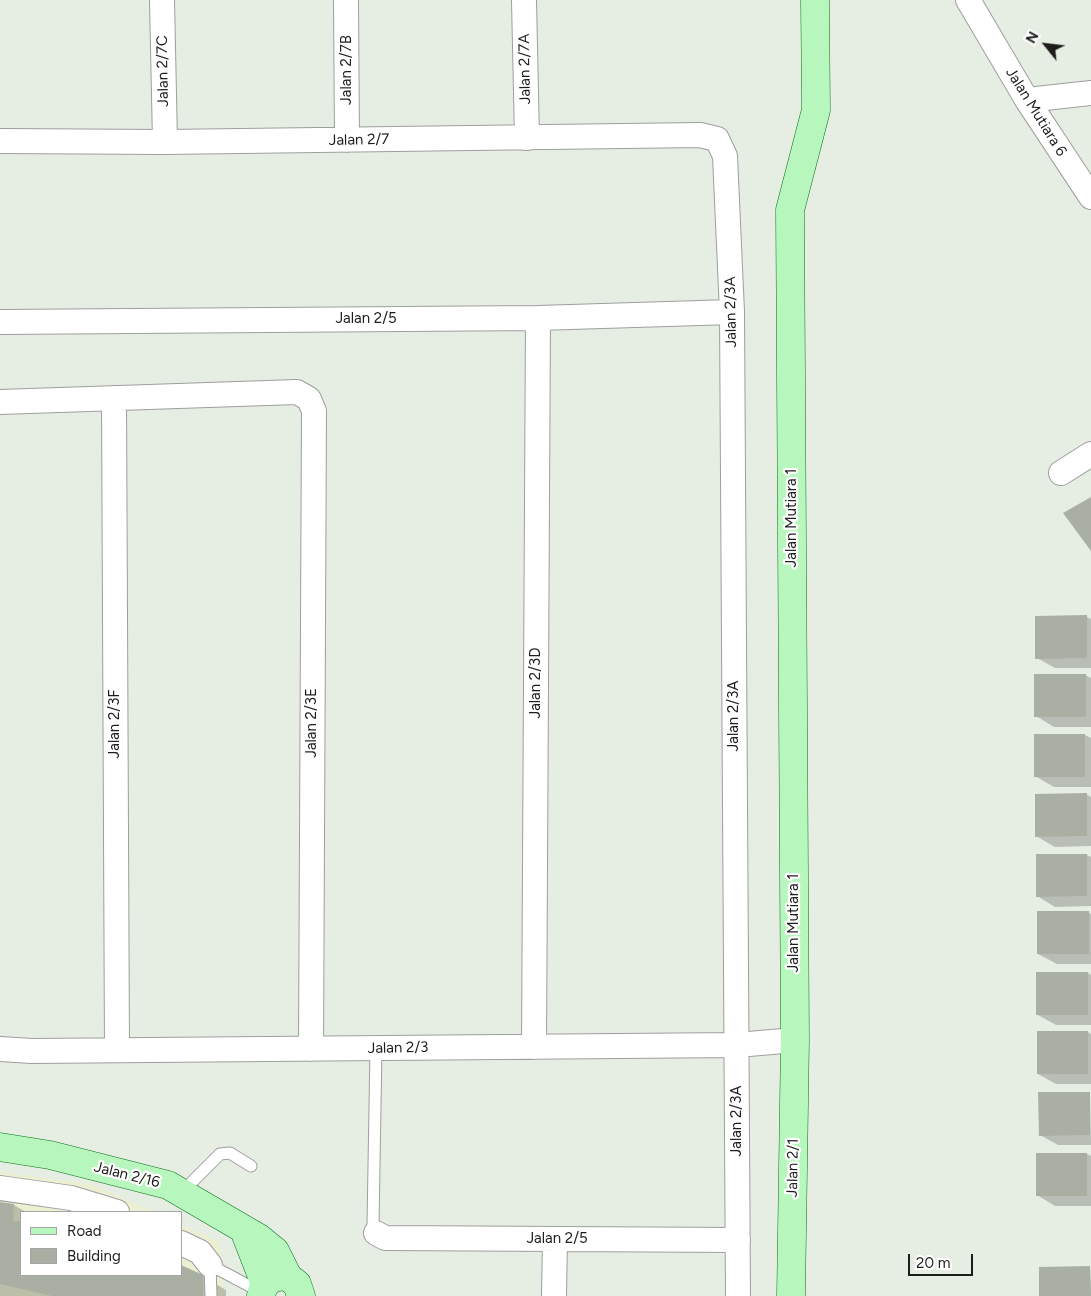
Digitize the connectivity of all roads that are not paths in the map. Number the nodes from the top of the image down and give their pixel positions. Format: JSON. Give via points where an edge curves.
{"nodes":[{"id":1,"x":162,"y":0,"type":"edge"},
{"id":2,"x":346,"y":0,"type":"edge"},
{"id":3,"x":524,"y":0,"type":"edge"},
{"id":4,"x":815,"y":0,"type":"edge"},
{"id":5,"x":968,"y":0,"type":"edge"},
{"id":6,"x":1091,"y":93,"type":"edge"},
{"id":7,"x":1027,"y":100,"type":"junction"},
{"id":8,"x":526,"y":138,"type":"junction"},
{"id":9,"x":717,"y":139,"type":"joint"},
{"id":10,"x":347,"y":140,"type":"junction"},
{"id":11,"x":0,"y":141,"type":"edge"},
{"id":12,"x":165,"y":142,"type":"junction"},
{"id":13,"x":1091,"y":197,"type":"edge"},
{"id":14,"x":732,"y":312,"type":"junction"},
{"id":15,"x":538,"y":318,"type":"junction"},
{"id":16,"x":0,"y":322,"type":"edge"},
{"id":17,"x":114,"y":398,"type":"junction"},
{"id":18,"x":0,"y":402,"type":"edge"},
{"id":19,"x":1091,"y":454,"type":"edge"},
{"id":20,"x":1061,"y":473,"type":"dead end"},
{"id":21,"x":795,"y":1040,"type":"junction"},
{"id":22,"x":736,"y":1045,"type":"junction"},
{"id":23,"x":534,"y":1047,"type":"junction"},
{"id":24,"x":311,"y":1048,"type":"junction"},
{"id":25,"x":376,"y":1048,"type":"junction"},
{"id":26,"x":0,"y":1049,"type":"edge"},
{"id":27,"x":117,"y":1050,"type":"junction"},
{"id":28,"x":0,"y":1147,"type":"edge"},
{"id":29,"x":251,"y":1166,"type":"dead end"},
{"id":30,"x":0,"y":1188,"type":"edge"},
{"id":31,"x":182,"y":1192,"type":"junction"},
{"id":32,"x":115,"y":1211,"type":"edge"},
{"id":33,"x":376,"y":1233,"type":"joint"},
{"id":34,"x":555,"y":1239,"type":"junction"},
{"id":35,"x":738,"y":1240,"type":"junction"},
{"id":36,"x":182,"y":1243,"type":"edge"},
{"id":37,"x":210,"y":1264,"type":"junction"},
{"id":38,"x":283,"y":1290,"type":"edge"},
{"id":39,"x":211,"y":1296,"type":"edge"},
{"id":40,"x":554,"y":1296,"type":"edge"},
{"id":41,"x":738,"y":1296,"type":"edge"},
{"id":42,"x":791,"y":1296,"type":"edge"}],
"edges":[{"from":1,"to":12,"type":"street","name":"Jalan 2/7C"},
{"from":2,"to":10,"type":"street","name":"Jalan 2/7B"},
{"from":3,"to":8,"type":"street","name":"Jalan 2/7A"},
{"from":4,"to":21,"type":"street","name":"Jalan Mutiara 1","via":[[816,110],[790,210]]},
{"from":5,"to":7,"type":"street","name":"Jalan Mutiara 6"},
{"from":6,"to":7,"type":"street"},
{"from":7,"to":13,"type":"street","name":"Jalan Mutiara 6"},
{"from":8,"to":9,"type":"street","name":"Jalan 2/7","via":[[700,135]]},
{"from":8,"to":10,"type":"street","name":"Jalan 2/7"},
{"from":9,"to":14,"type":"street","name":"Jalan 2/3A","via":[[725,156]]},
{"from":10,"to":12,"type":"street","name":"Jalan 2/7"},
{"from":11,"to":12,"type":"street","name":"Jalan 2/7"},
{"from":14,"to":15,"type":"street","name":"Jalan 2/5"},
{"from":14,"to":22,"type":"street","name":"Jalan 2/3A"},
{"from":15,"to":16,"type":"street","name":"Jalan 2/5"},
{"from":15,"to":23,"type":"street","name":"Jalan 2/3D"},
{"from":17,"to":18,"type":"street"},
{"from":17,"to":24,"type":"street","name":"Jalan 2/3E","via":[[297,392],[309,399],[314,411]]},
{"from":17,"to":27,"type":"street","name":"Jalan 2/3F"},
{"from":19,"to":20,"type":"street"},
{"from":21,"to":22,"type":"street","name":"Jalan 2/3"},
{"from":21,"to":42,"type":"street","name":"Jalan 2/1"},
{"from":22,"to":23,"type":"street","name":"Jalan 2/3"},
{"from":22,"to":35,"type":"street","name":"Jalan 2/3A"},
{"from":23,"to":25,"type":"street","name":"Jalan 2/3"},
{"from":24,"to":25,"type":"street","name":"Jalan 2/3"},
{"from":24,"to":27,"type":"street","name":"Jalan 2/3"},
{"from":25,"to":33,"type":"lane","via":[[373,1225]]},
{"from":26,"to":27,"type":"street","name":"Jalan 2/3"},
{"from":28,"to":31,"type":"street","name":"Jalan 2/16","via":[[50,1155],[168,1185]]},
{"from":29,"to":31,"type":"lane","via":[[230,1153],[220,1154]]},
{"from":30,"to":32,"type":"street","via":[[71,1198]]},
{"from":31,"to":38,"type":"street","name":"Jalan 2/16","via":[[275,1251]]},
{"from":33,"to":34,"type":"street","name":"Jalan 2/5","via":[[385,1238]]},
{"from":34,"to":35,"type":"street","name":"Jalan 2/5"},
{"from":34,"to":40,"type":"street"},
{"from":35,"to":41,"type":"street","name":"Jalan 2/3A"},
{"from":36,"to":37,"type":"street","via":[[200,1252]]},
{"from":37,"to":38,"type":"lane"},
{"from":37,"to":39,"type":"lane"}]}
